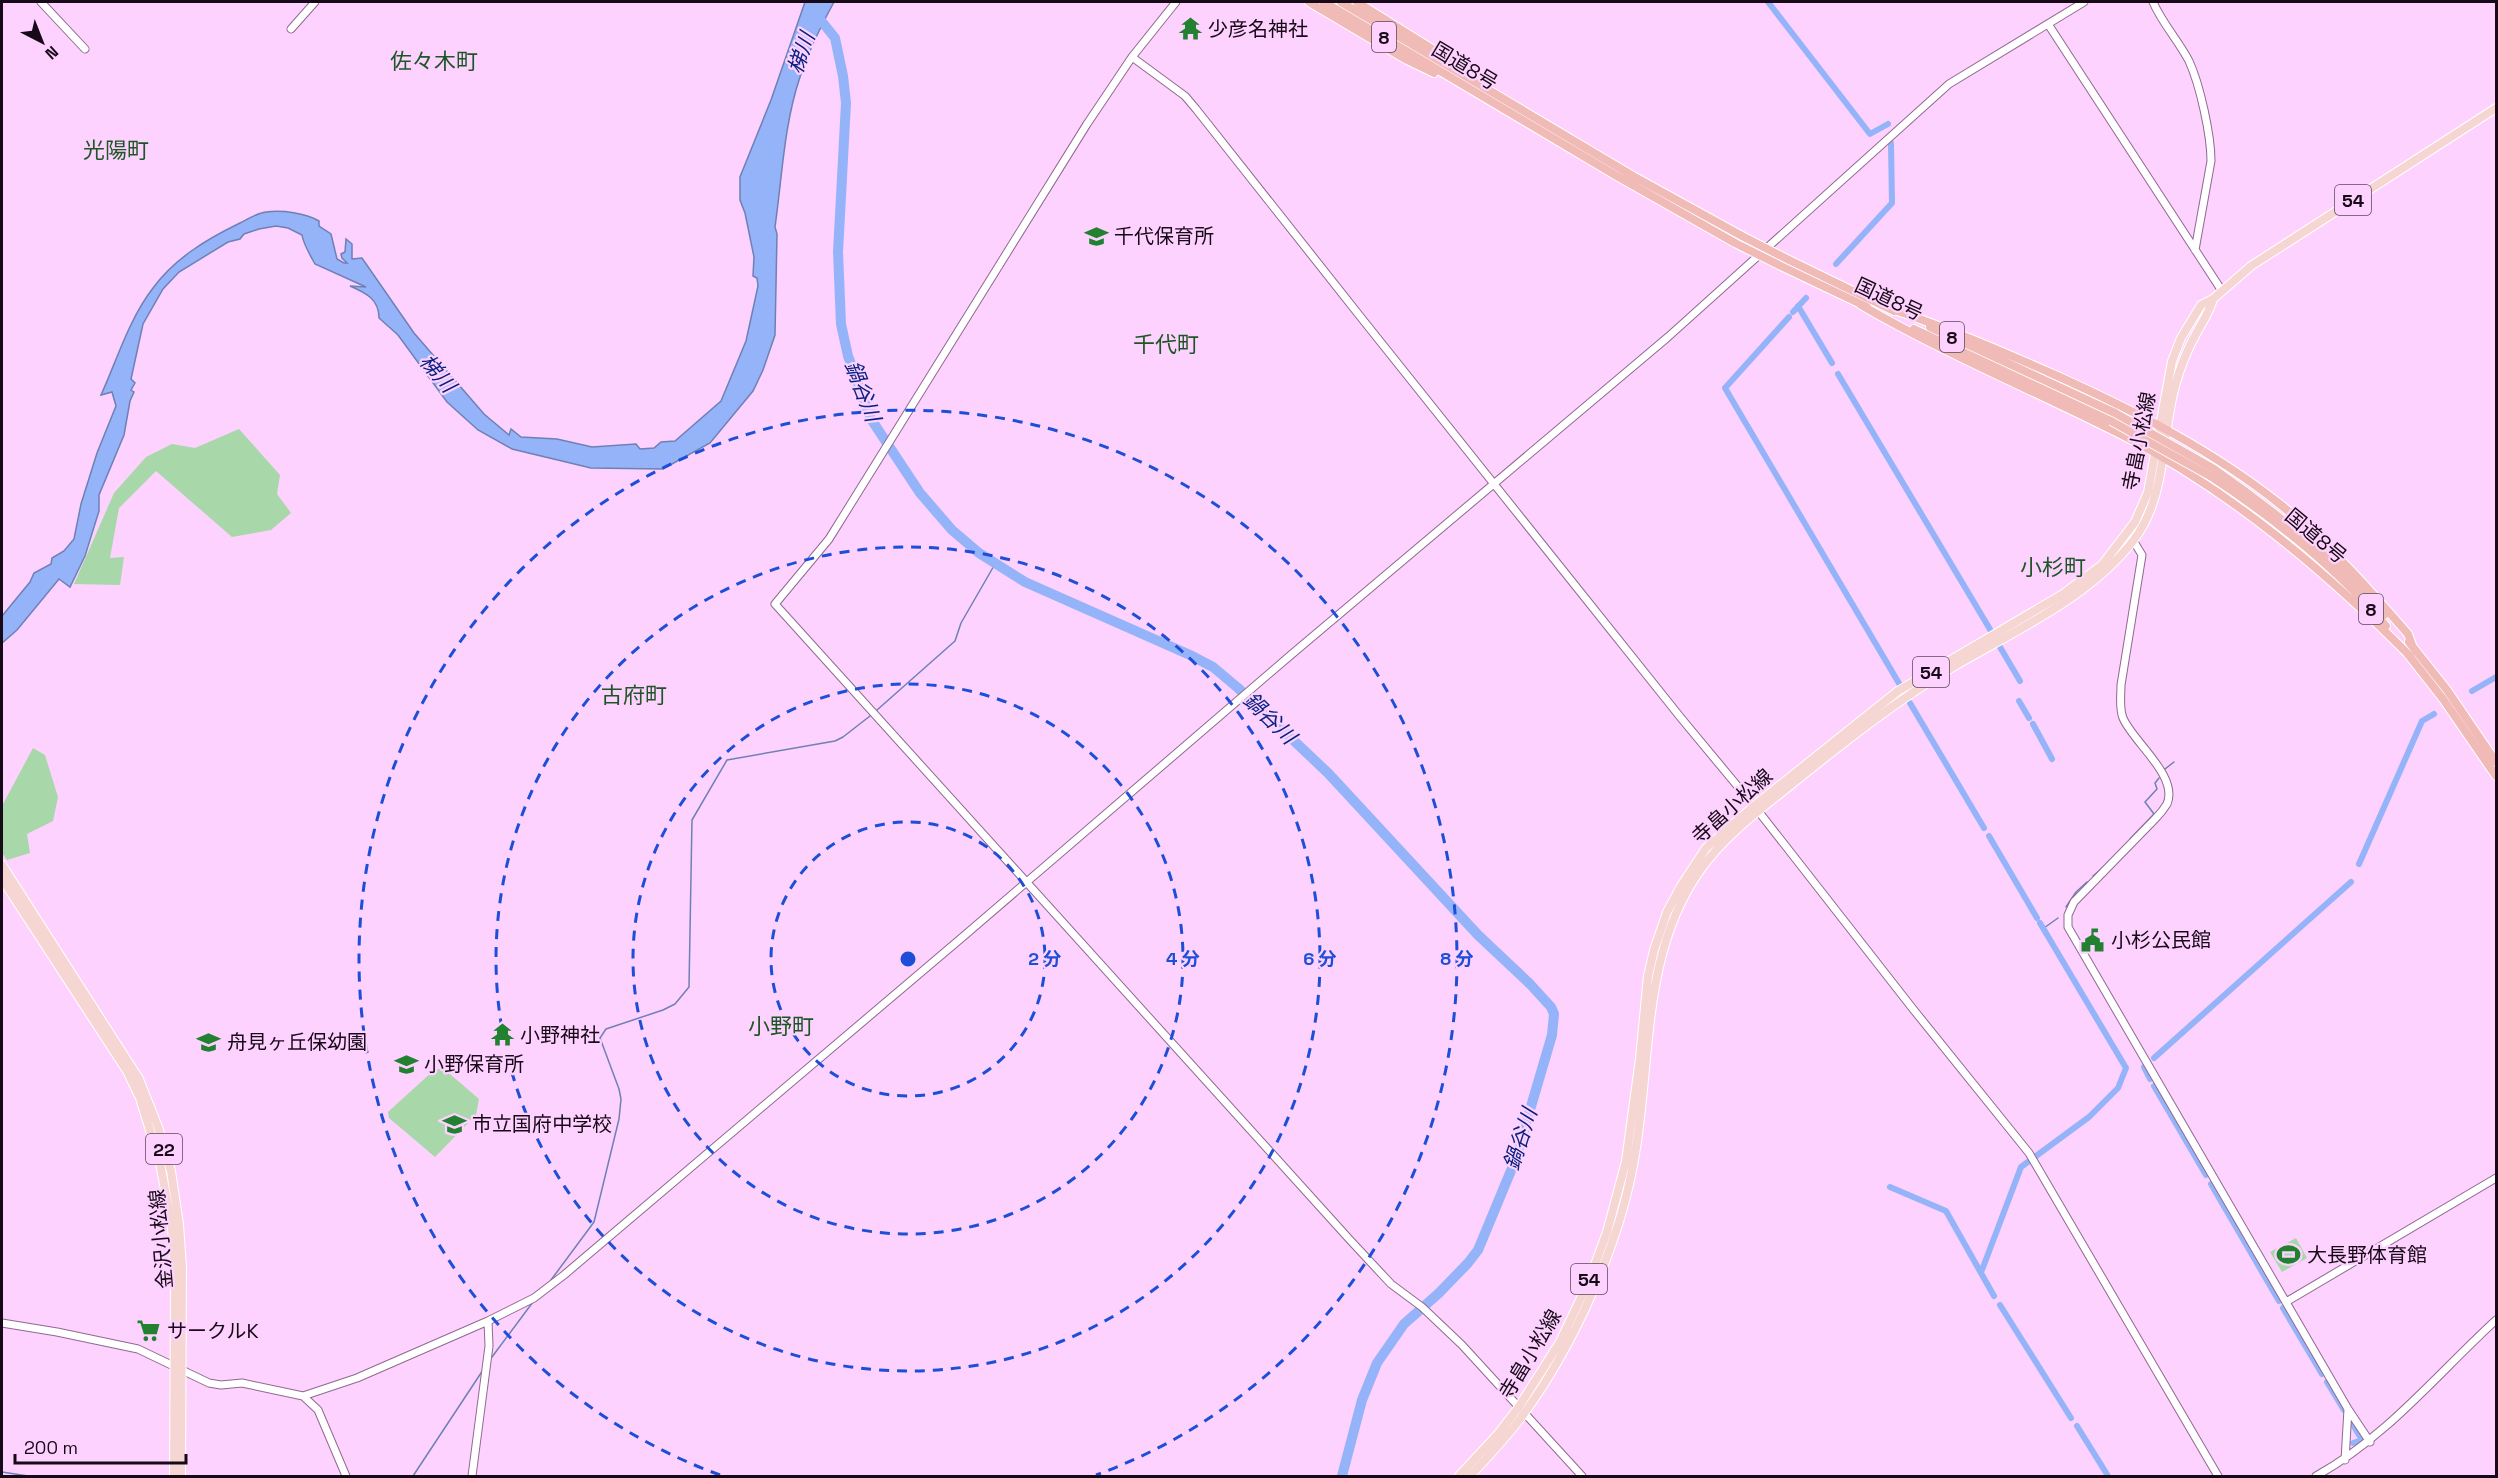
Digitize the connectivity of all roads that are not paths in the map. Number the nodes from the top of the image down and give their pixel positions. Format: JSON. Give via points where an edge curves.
{"nodes":[{"id":1,"x":41,"y":2,"type":"edge"},
{"id":2,"x":315,"y":2,"type":"edge"},
{"id":3,"x":1176,"y":2,"type":"edge"},
{"id":4,"x":1309,"y":2,"type":"edge"},
{"id":5,"x":1324,"y":2,"type":"edge"},
{"id":6,"x":1341,"y":2,"type":"edge"},
{"id":7,"x":1357,"y":2,"type":"edge"},
{"id":8,"x":2084,"y":2,"type":"edge"},
{"id":9,"x":2153,"y":2,"type":"edge"},
{"id":10,"x":2048,"y":24,"type":"junction"},
{"id":11,"x":291,"y":29,"type":"dead end"},
{"id":12,"x":85,"y":49,"type":"dead end"},
{"id":13,"x":1132,"y":57,"type":"junction"},
{"id":14,"x":1447,"y":70,"type":"junction"},
{"id":15,"x":1465,"y":81,"type":"junction"},
{"id":16,"x":2496,"y":108,"type":"edge"},
{"id":17,"x":2195,"y":250,"type":"junction"},
{"id":18,"x":2222,"y":291,"type":"junction"},
{"id":19,"x":2213,"y":299,"type":"junction"},
{"id":20,"x":1861,"y":305,"type":"junction"},
{"id":21,"x":1889,"y":308,"type":"junction"},
{"id":22,"x":2113,"y":417,"type":"junction"},
{"id":23,"x":2159,"y":424,"type":"junction"},
{"id":24,"x":2168,"y":429,"type":"junction"},
{"id":25,"x":2159,"y":456,"type":"junction"},
{"id":26,"x":2212,"y":472,"type":"junction"},
{"id":27,"x":1495,"y":485,"type":"junction"},
{"id":28,"x":2128,"y":532,"type":"junction"},
{"id":29,"x":2134,"y":540,"type":"junction"},
{"id":30,"x":2412,"y":645,"type":"junction"},
{"id":31,"x":2410,"y":656,"type":"junction"},
{"id":32,"x":2496,"y":762,"type":"edge"},
{"id":33,"x":2496,"y":776,"type":"edge"},
{"id":34,"x":1756,"y":809,"type":"junction"},
{"id":35,"x":2,"y":864,"type":"edge"},
{"id":36,"x":2,"y":879,"type":"edge"},
{"id":37,"x":1026,"y":882,"type":"junction"},
{"id":38,"x":2496,"y":1178,"type":"edge"},
{"id":39,"x":2286,"y":1302,"type":"junction"},
{"id":40,"x":2496,"y":1320,"type":"edge"},
{"id":41,"x":488,"y":1321,"type":"junction"},
{"id":42,"x":2,"y":1323,"type":"edge"},
{"id":43,"x":178,"y":1367,"type":"junction"},
{"id":44,"x":303,"y":1396,"type":"junction"},
{"id":45,"x":2348,"y":1409,"type":"junction"},
{"id":46,"x":1521,"y":1411,"type":"junction"},
{"id":47,"x":2370,"y":1442,"type":"junction"},
{"id":48,"x":2345,"y":1460,"type":"junction"},
{"id":49,"x":174,"y":1476,"type":"edge"},
{"id":50,"x":181,"y":1476,"type":"edge"},
{"id":51,"x":345,"y":1476,"type":"edge"},
{"id":52,"x":472,"y":1476,"type":"edge"},
{"id":53,"x":1458,"y":1476,"type":"edge"},
{"id":54,"x":1470,"y":1476,"type":"edge"},
{"id":55,"x":1582,"y":1476,"type":"edge"},
{"id":56,"x":2218,"y":1476,"type":"edge"},
{"id":57,"x":2316,"y":1476,"type":"edge"}],
"edges":[{"from":1,"to":12,"type":"street"},
{"from":2,"to":11,"type":"street"},
{"from":3,"to":13,"type":"street"},
{"from":4,"to":14,"type":"highway","via":[[1407,60]]},
{"from":5,"to":14,"type":"highway","name":"国道8号","number":"8"},
{"from":6,"to":14,"type":"highway","name":"国道8号","number":"8"},
{"from":7,"to":14,"type":"highway"},
{"from":8,"to":10,"type":"street"},
{"from":9,"to":17,"type":"street","via":[[2188,61],[2211,146]]},
{"from":10,"to":17,"type":"street"},
{"from":10,"to":27,"type":"street","via":[[1949,84],[1668,337]]},
{"from":13,"to":27,"type":"street","via":[[1185,96]]},
{"from":13,"to":37,"type":"street","via":[[829,539],[775,604]]},
{"from":14,"to":15,"type":"highway","name":"国道8号","number":"8"},
{"from":14,"to":15,"type":"highway"},
{"from":15,"to":20,"type":"highway","name":"国道8号","number":"8","bridge":true,"via":[[1500,106],[1735,243]]},
{"from":15,"to":21,"type":"highway","name":"国道8号","number":"8","bridge":true,"via":[[1500,92],[1519,108],[1633,176],[1742,236]]},
{"from":16,"to":18,"type":"main road","name":"寺畠小松線","number":"54","via":[[2251,266]]},
{"from":17,"to":18,"type":"street"},
{"from":18,"to":19,"type":"main road","name":"寺畠小松線","number":"54"},
{"from":19,"to":23,"type":"main road","name":"寺畠小松線","number":"54","via":[[2201,305],[2181,338]]},
{"from":19,"to":24,"type":"main road","name":"寺畠小松線","number":"54","via":[[2175,385]]},
{"from":20,"to":22,"type":"highway","name":"国道8号","number":"8"},
{"from":20,"to":25,"type":"highway","via":[[1911,334]]},
{"from":21,"to":22,"type":"highway","name":"国道8号","number":"8"},
{"from":21,"to":23,"type":"highway","number":"8","via":[[1991,346]]},
{"from":22,"to":26,"type":"highway","name":"国道8号","number":"8","bridge":true},
{"from":23,"to":24,"type":"highway","number":"8"},
{"from":23,"to":25,"type":"main road","name":"寺畠小松線","number":"54"},
{"from":24,"to":25,"type":"main road","name":"寺畠小松線","number":"54"},
{"from":24,"to":30,"type":"highway","number":"8","via":[[2301,523],[2349,566],[2408,634]]},
{"from":25,"to":28,"type":"main road","name":"寺畠小松線","number":"54","via":[[2148,492]]},
{"from":25,"to":29,"type":"main road","name":"寺畠小松線","number":"54","via":[[2149,514]]},
{"from":25,"to":31,"type":"highway","number":"8","via":[[2277,534]]},
{"from":26,"to":30,"type":"highway","name":"国道8号","number":"8","via":[[2270,508],[2317,546]]},
{"from":26,"to":31,"type":"highway","name":"国道8号","number":"8","via":[[2329,568],[2364,601]]},
{"from":27,"to":34,"type":"street"},
{"from":27,"to":37,"type":"street"},
{"from":28,"to":29,"type":"street"},
{"from":28,"to":34,"type":"main road","name":"寺畠小松線","number":"54","via":[[2090,576],[1898,692]]},
{"from":29,"to":34,"type":"main road","name":"寺畠小松線","number":"54","via":[[2094,582],[1895,704]]},
{"from":29,"to":39,"type":"street","via":[[2142,555],[2120,707],[2128,727],[2157,765],[2169,793],[2167,805],[2074,902],[2068,927]]},
{"from":30,"to":32,"type":"highway","name":"国道8号","number":"8"},
{"from":31,"to":33,"type":"highway","name":"国道8号","number":"8"},
{"from":34,"to":46,"type":"main road","name":"寺畠小松線","number":"54","via":[[1706,848],[1667,912],[1648,976],[1626,1161],[1607,1232],[1560,1342]]},
{"from":34,"to":56,"type":"street","via":[[2032,1158]]},
{"from":35,"to":43,"type":"main road","name":"金沢小松線","number":"22","via":[[131,1065],[158,1127],[180,1224]]},
{"from":36,"to":43,"type":"main road","name":"金沢小松線","number":"22","via":[[127,1071],[140,1098],[160,1163],[172,1227]]},
{"from":37,"to":41,"type":"street","via":[[564,1275],[534,1298]]},
{"from":37,"to":46,"type":"street","via":[[1391,1284],[1438,1322]]},
{"from":38,"to":39,"type":"street"},
{"from":39,"to":45,"type":"street"},
{"from":40,"to":47,"type":"street"},
{"from":41,"to":44,"type":"street","via":[[357,1378]]},
{"from":41,"to":52,"type":"street","via":[[489,1346]]},
{"from":42,"to":43,"type":"street","via":[[138,1349]]},
{"from":43,"to":44,"type":"street","via":[[209,1383],[242,1383]]},
{"from":43,"to":49,"type":"main road","name":"金沢小松線","number":"22"},
{"from":43,"to":50,"type":"main road","name":"金沢小松線","number":"22"},
{"from":44,"to":51,"type":"street","via":[[318,1410]]},
{"from":45,"to":47,"type":"street"},
{"from":45,"to":48,"type":"street"},
{"from":46,"to":53,"type":"main road","name":"寺畠小松線","number":"54"},
{"from":46,"to":54,"type":"main road","name":"寺畠小松線","number":"54"},
{"from":46,"to":55,"type":"street"},
{"from":47,"to":48,"type":"street"},
{"from":48,"to":57,"type":"street"}]}
